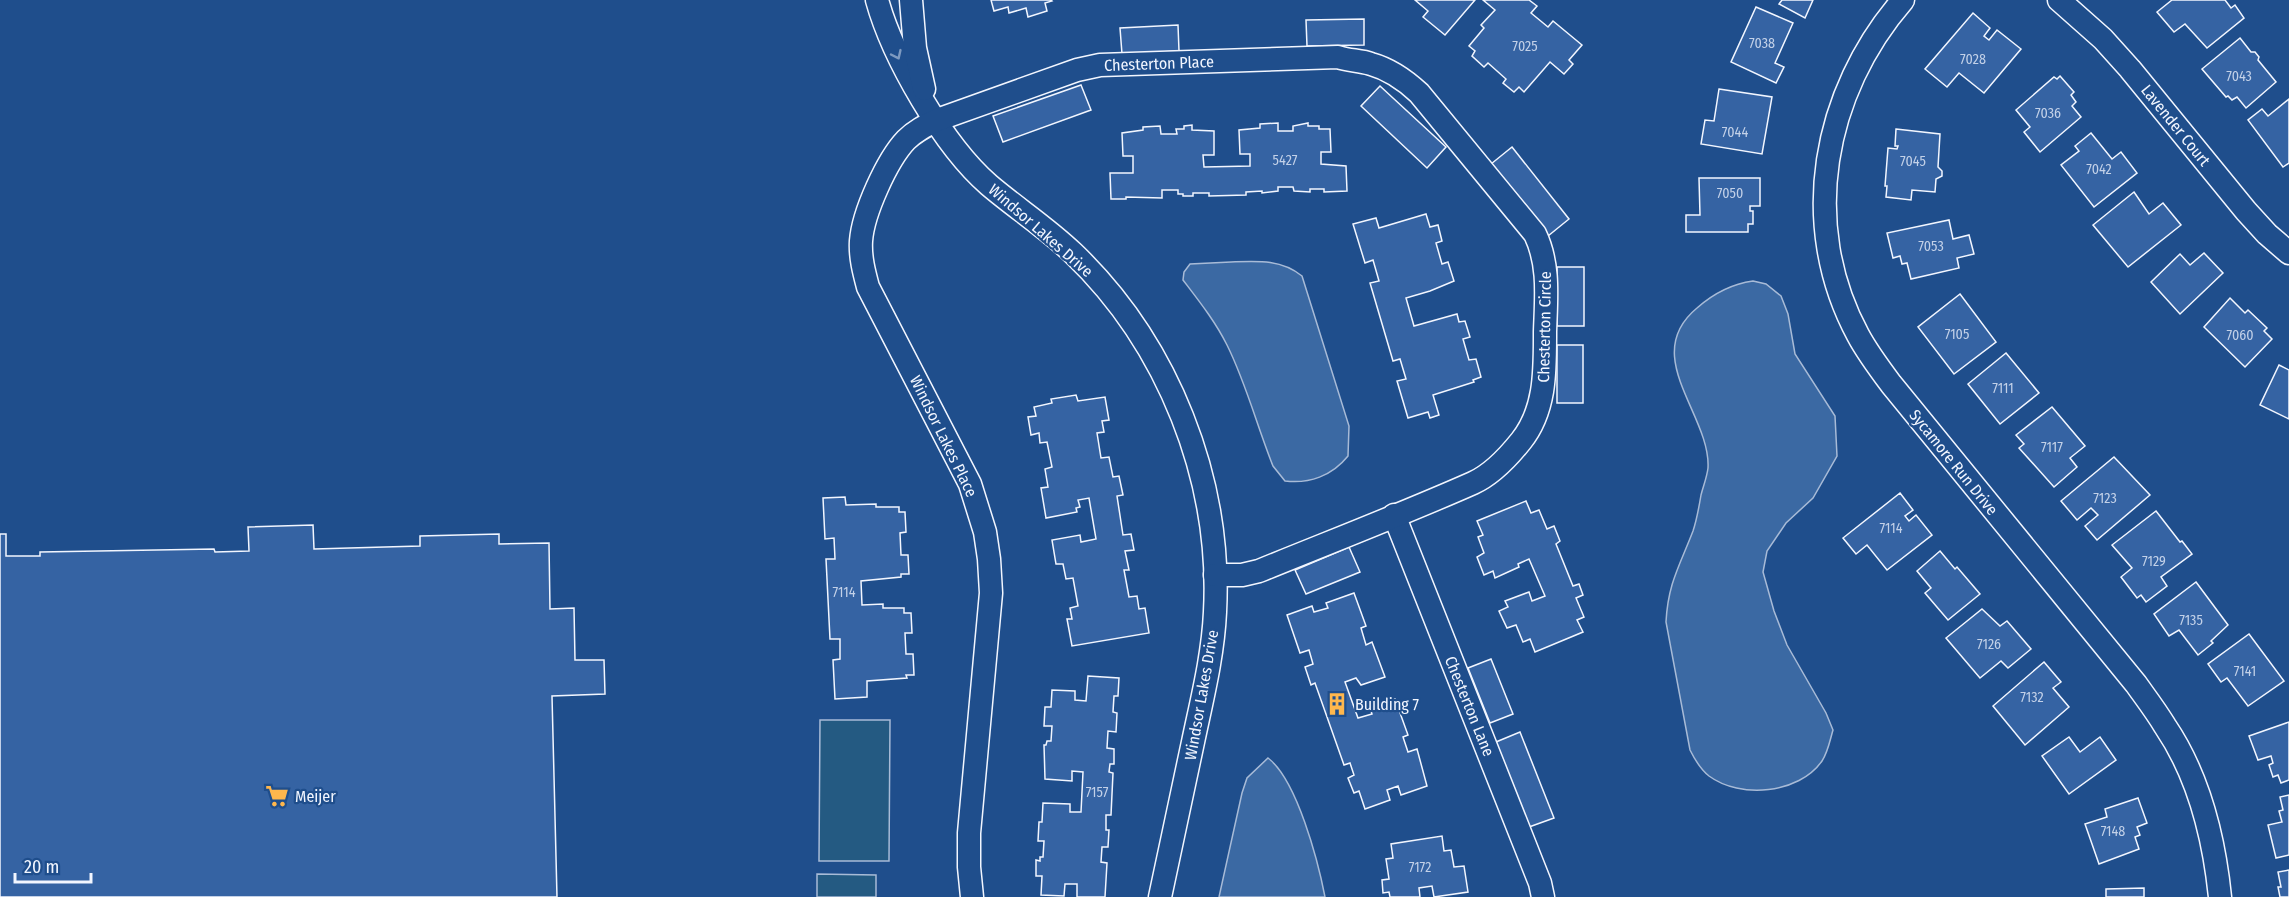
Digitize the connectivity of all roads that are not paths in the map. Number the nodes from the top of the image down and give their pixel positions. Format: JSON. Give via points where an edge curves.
{"nodes":[{"id":1,"x":876,"y":0,"type":"edge"},
{"id":2,"x":911,"y":0,"type":"edge"},
{"id":3,"x":1903,"y":0,"type":"edge"},
{"id":4,"x":2059,"y":0,"type":"edge"},
{"id":5,"x":1389,"y":71,"type":"joint"},
{"id":6,"x":937,"y":120,"type":"junction"},
{"id":7,"x":2289,"y":253,"type":"edge"},
{"id":8,"x":1394,"y":515,"type":"junction"},
{"id":9,"x":1215,"y":575,"type":"junction"},
{"id":10,"x":972,"y":897,"type":"edge"},
{"id":11,"x":1160,"y":897,"type":"edge"},
{"id":12,"x":1543,"y":897,"type":"edge"},
{"id":13,"x":2220,"y":897,"type":"edge"}],
"edges":[{"from":1,"to":6,"type":"street","name":"Windsor Lakes Drive","one_way":true,"via":[[903,66]]},
{"from":2,"to":6,"type":"street","name":"Windsor Lakes Drive","via":[[924,91]]},
{"from":3,"to":13,"type":"street","name":"Sycamore Run Drive","via":[[1866,49],[1852,76],[1829,151],[1827,232],[1843,301],[1858,336],[1891,384],[2166,726],[2204,813]]},
{"from":4,"to":7,"type":"street","name":"Lavender Court","via":[[2103,39],[2246,211]]},
{"from":5,"to":6,"type":"street","name":"Chesterton Place","via":[[1338,57],[1100,65]]},
{"from":5,"to":8,"type":"street","name":"Chesterton Circle","via":[[1423,97],[1532,230],[1546,269],[1543,388],[1525,436],[1510,454],[1473,483]]},
{"from":6,"to":9,"type":"street","name":"Windsor Lakes Drive","via":[[971,167],[1076,256],[1136,328],[1169,386],[1195,452],[1209,509]]},
{"from":6,"to":10,"type":"street","name":"Windsor Lakes Place","via":[[903,143],[892,162],[866,214],[861,252],[868,287],[970,483],[988,549],[991,605],[969,833]]},
{"from":8,"to":9,"type":"street","name":"Chesterton Circle","via":[[1259,571]]},
{"from":8,"to":12,"type":"street","name":"Chesterton Lane"},
{"from":9,"to":11,"type":"street","name":"Windsor Lakes Drive","via":[[1210,661]]}]}
